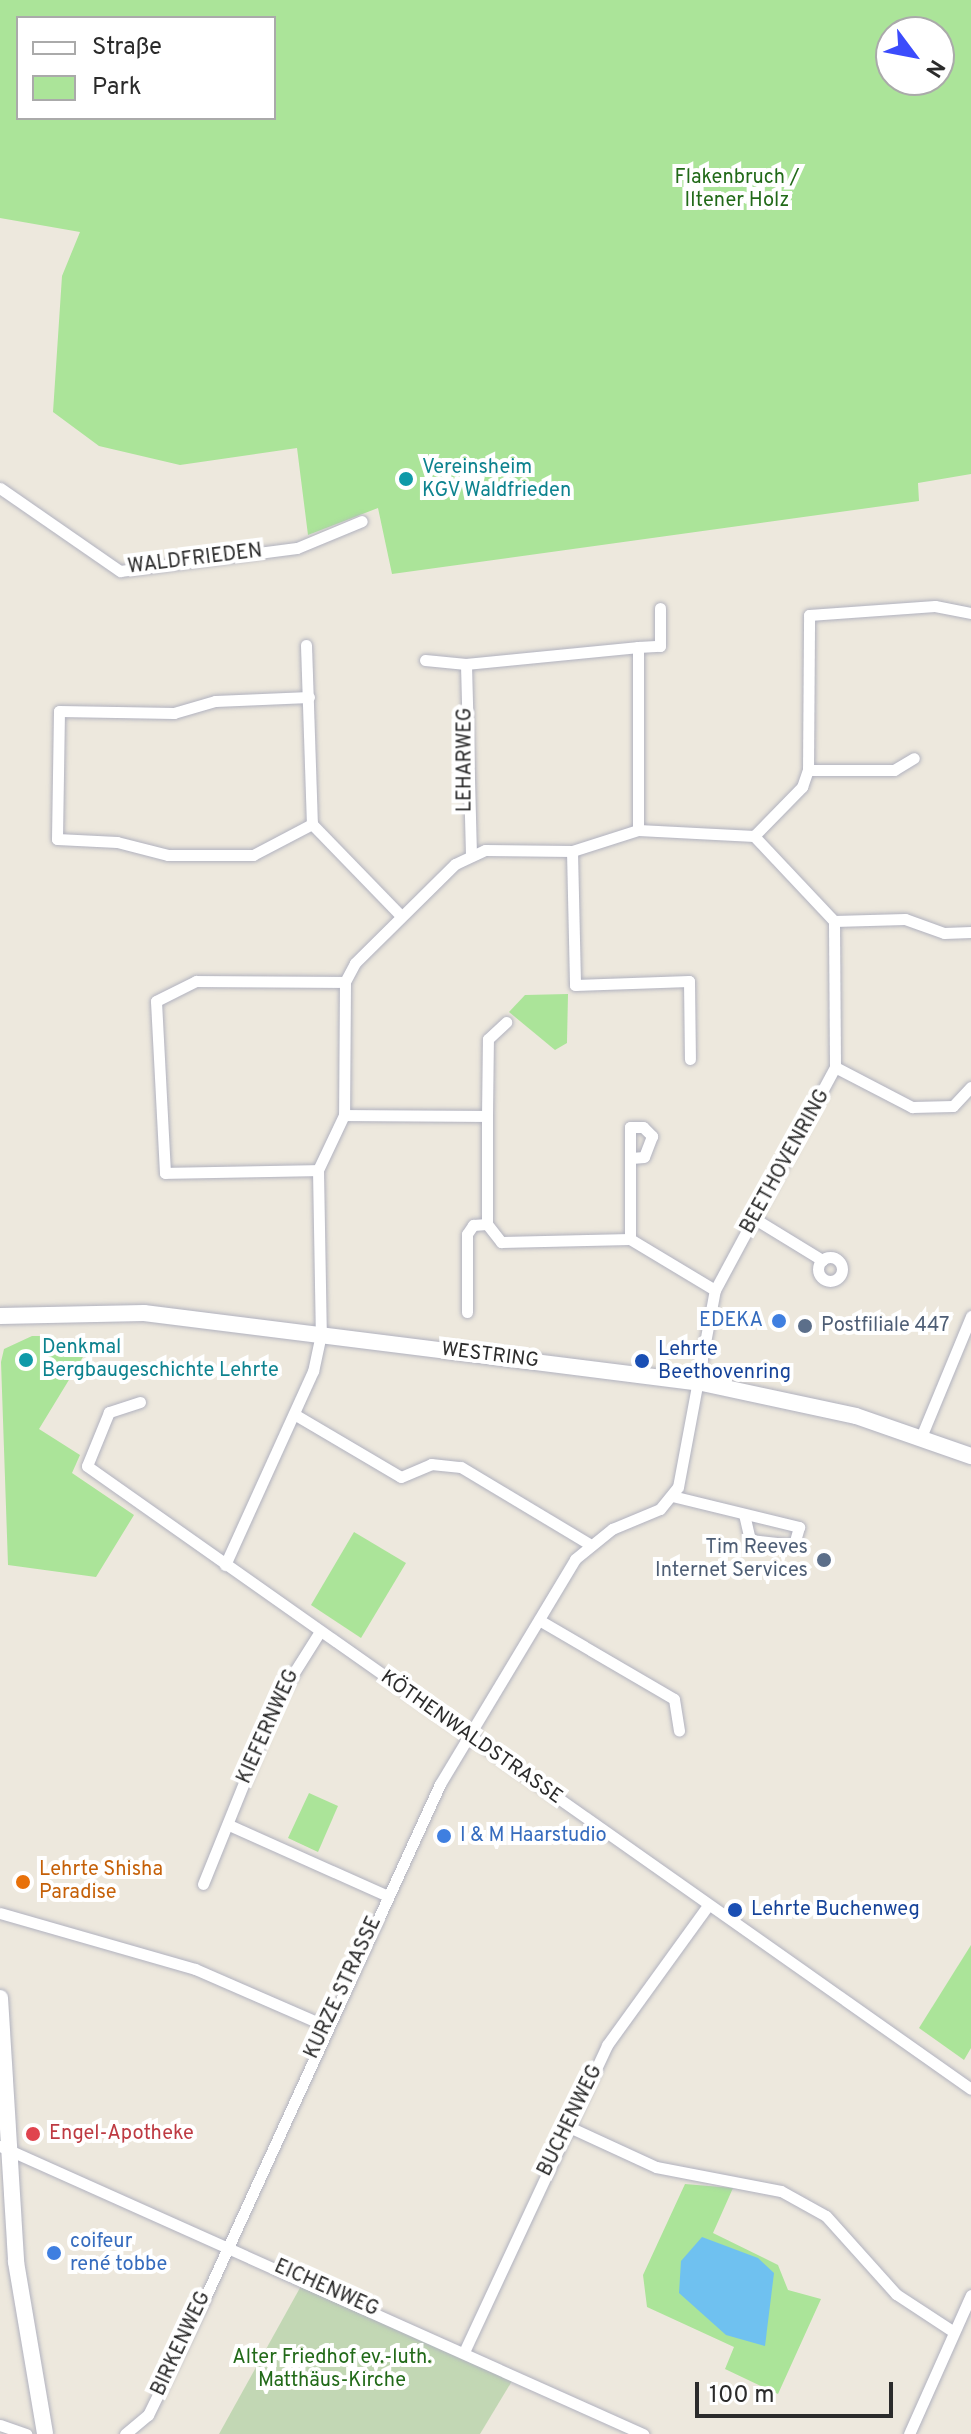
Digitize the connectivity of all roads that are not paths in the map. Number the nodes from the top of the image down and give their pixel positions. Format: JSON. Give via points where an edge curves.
{"nodes":[{"id":1,"x":0,"y":488,"type":"edge"},
{"id":2,"x":362,"y":521,"type":"dead end"},
{"id":3,"x":660,"y":608,"type":"dead end"},
{"id":4,"x":971,"y":613,"type":"edge"},
{"id":5,"x":306,"y":645,"type":"dead end"},
{"id":6,"x":638,"y":647,"type":"junction"},
{"id":7,"x":425,"y":660,"type":"dead end"},
{"id":8,"x":466,"y":664,"type":"junction"},
{"id":9,"x":309,"y":697,"type":"junction"},
{"id":10,"x":914,"y":758,"type":"dead end"},
{"id":11,"x":808,"y":770,"type":"junction"},
{"id":12,"x":312,"y":824,"type":"junction"},
{"id":13,"x":638,"y":830,"type":"junction"},
{"id":14,"x":754,"y":836,"type":"junction"},
{"id":15,"x":572,"y":851,"type":"junction"},
{"id":16,"x":471,"y":855,"type":"junction"},
{"id":17,"x":401,"y":916,"type":"junction"},
{"id":18,"x":834,"y":921,"type":"junction"},
{"id":19,"x":971,"y":932,"type":"edge"},
{"id":20,"x":345,"y":982,"type":"junction"},
{"id":21,"x":506,"y":1022,"type":"dead end"},
{"id":22,"x":690,"y":1059,"type":"dead end"},
{"id":23,"x":835,"y":1067,"type":"junction"},
{"id":24,"x":971,"y":1087,"type":"edge"},
{"id":25,"x":344,"y":1115,"type":"junction"},
{"id":26,"x":487,"y":1116,"type":"junction"},
{"id":27,"x":631,"y":1158,"type":"dead end"},
{"id":28,"x":318,"y":1170,"type":"junction"},
{"id":29,"x":755,"y":1219,"type":"junction"},
{"id":30,"x":487,"y":1224,"type":"junction"},
{"id":31,"x":630,"y":1239,"type":"junction"},
{"id":32,"x":822,"y":1260,"type":"dead end"},
{"id":33,"x":715,"y":1290,"type":"junction"},
{"id":34,"x":467,"y":1312,"type":"dead end"},
{"id":35,"x":0,"y":1316,"type":"edge"},
{"id":36,"x":971,"y":1316,"type":"edge"},
{"id":37,"x":321,"y":1334,"type":"junction"},
{"id":38,"x":702,"y":1383,"type":"junction"},
{"id":39,"x":140,"y":1402,"type":"dead end"},
{"id":40,"x":294,"y":1414,"type":"junction"},
{"id":41,"x":921,"y":1437,"type":"junction"},
{"id":42,"x":971,"y":1456,"type":"edge"},
{"id":43,"x":672,"y":1496,"type":"junction"},
{"id":44,"x":744,"y":1515,"type":"junction"},
{"id":45,"x":589,"y":1544,"type":"junction"},
{"id":46,"x":225,"y":1565,"type":"junction"},
{"id":47,"x":539,"y":1620,"type":"junction"},
{"id":48,"x":319,"y":1633,"type":"junction"},
{"id":49,"x":679,"y":1731,"type":"dead end"},
{"id":50,"x":470,"y":1736,"type":"junction"},
{"id":51,"x":229,"y":1825,"type":"junction"},
{"id":52,"x":203,"y":1884,"type":"dead end"},
{"id":53,"x":388,"y":1896,"type":"junction"},
{"id":54,"x":707,"y":1907,"type":"junction"},
{"id":55,"x":0,"y":1913,"type":"edge"},
{"id":56,"x":0,"y":1998,"type":"edge"},
{"id":57,"x":326,"y":2026,"type":"junction"},
{"id":58,"x":971,"y":2089,"type":"edge"},
{"id":59,"x":567,"y":2126,"type":"junction"},
{"id":60,"x":3,"y":2148,"type":"edge"},
{"id":61,"x":224,"y":2245,"type":"junction"},
{"id":62,"x":971,"y":2295,"type":"edge"},
{"id":63,"x":954,"y":2332,"type":"junction"},
{"id":64,"x":464,"y":2352,"type":"junction"},
{"id":65,"x":0,"y":2425,"type":"edge"},
{"id":66,"x":26,"y":2434,"type":"edge"},
{"id":67,"x":45,"y":2434,"type":"edge"},
{"id":68,"x":125,"y":2434,"type":"edge"},
{"id":69,"x":643,"y":2434,"type":"edge"},
{"id":70,"x":909,"y":2434,"type":"edge"}],
"edges":[{"from":1,"to":2,"type":"street","name":"WALDFRIEDEN","via":[[120,571],[297,548]]},
{"from":3,"to":6,"type":"street","via":[[660,646]]},
{"from":4,"to":11,"type":"street","via":[[935,606],[809,615]]},
{"from":5,"to":9,"type":"street"},
{"from":6,"to":8,"type":"street"},
{"from":6,"to":13,"type":"street"},
{"from":7,"to":8,"type":"street"},
{"from":8,"to":16,"type":"street","name":"LEHARWEG"},
{"from":9,"to":12,"type":"street"},
{"from":9,"to":12,"type":"street","via":[[215,701],[174,713],[59,711],[57,839],[117,842],[168,855],[253,855]]},
{"from":10,"to":11,"type":"street","via":[[894,770]]},
{"from":11,"to":14,"type":"street","via":[[802,787]]},
{"from":12,"to":17,"type":"street"},
{"from":13,"to":14,"type":"street"},
{"from":13,"to":15,"type":"street"},
{"from":14,"to":18,"type":"street"},
{"from":15,"to":16,"type":"street"},
{"from":15,"to":22,"type":"street","via":[[575,985],[689,981]]},
{"from":16,"to":17,"type":"street"},
{"from":17,"to":20,"type":"street"},
{"from":18,"to":19,"type":"street","via":[[905,919],[944,933]]},
{"from":18,"to":23,"type":"street","name":"BEETHOVENRING"},
{"from":20,"to":25,"type":"street"},
{"from":20,"to":28,"type":"street","via":[[196,981],[156,1001],[165,1173]]},
{"from":21,"to":26,"type":"street","via":[[488,1039]]},
{"from":23,"to":24,"type":"street","via":[[912,1107],[953,1106]]},
{"from":23,"to":29,"type":"street","name":"BEETHOVENRING"},
{"from":25,"to":26,"type":"street"},
{"from":25,"to":28,"type":"street"},
{"from":26,"to":30,"type":"street"},
{"from":27,"to":31,"type":"street"},
{"from":28,"to":37,"type":"street"},
{"from":29,"to":32,"type":"street"},
{"from":29,"to":33,"type":"street","name":"BEETHOVENRING"},
{"from":30,"to":31,"type":"street","via":[[501,1242]]},
{"from":30,"to":34,"type":"street","via":[[467,1234]]},
{"from":31,"to":33,"type":"street"},
{"from":33,"to":38,"type":"street","name":"BEETHOVENRING"},
{"from":35,"to":37,"type":"street","name":"WESTRING","via":[[144,1313]]},
{"from":36,"to":41,"type":"street"},
{"from":37,"to":38,"type":"street","name":"WESTRING"},
{"from":37,"to":40,"type":"street"},
{"from":38,"to":41,"type":"street","name":"WESTRING"},
{"from":38,"to":43,"type":"street","name":"BEETHOVENRING"},
{"from":39,"to":46,"type":"street","name":"KÖTHENWALDSTRASSE","via":[[109,1412],[87,1466]]},
{"from":40,"to":45,"type":"street","via":[[401,1477],[431,1464],[461,1467]]},
{"from":40,"to":46,"type":"street"},
{"from":41,"to":42,"type":"street","name":"WESTRING"},
{"from":43,"to":44,"type":"street"},
{"from":43,"to":45,"type":"street"},
{"from":44,"to":44,"type":"street","via":[[799,1527],[794,1545],[750,1540]]},
{"from":45,"to":47,"type":"street"},
{"from":46,"to":48,"type":"street","name":"KÖTHENWALDSTRASSE"},
{"from":47,"to":49,"type":"street","via":[[674,1699]]},
{"from":47,"to":50,"type":"street"},
{"from":48,"to":50,"type":"street","name":"KÖTHENWALDSTRASSE"},
{"from":48,"to":51,"type":"street","name":"KIEFERNWEG","via":[[278,1698]]},
{"from":50,"to":53,"type":"street","name":"KURZE STRASSE"},
{"from":50,"to":54,"type":"street","name":"KÖTHENWALDSTRASSE"},
{"from":51,"to":52,"type":"street","name":"KIEFERNWEG"},
{"from":51,"to":53,"type":"street"},
{"from":53,"to":57,"type":"street","name":"KURZE STRASSE"},
{"from":54,"to":58,"type":"street","name":"KÖTHENWALDSTRASSE"},
{"from":54,"to":59,"type":"street","name":"BUCHENWEG","via":[[607,2045]]},
{"from":55,"to":57,"type":"street","via":[[195,1969]]},
{"from":56,"to":60,"type":"street"},
{"from":57,"to":61,"type":"street","name":"KURZE STRASSE"},
{"from":59,"to":63,"type":"street","via":[[656,2167],[781,2191],[826,2216],[896,2294]]},
{"from":59,"to":64,"type":"street","name":"BUCHENWEG"},
{"from":60,"to":61,"type":"street","name":"EICHENWEG"},
{"from":60,"to":67,"type":"street"},
{"from":61,"to":64,"type":"street","name":"EICHENWEG"},
{"from":61,"to":68,"type":"street","name":"BIRKENWEG","via":[[148,2415]]},
{"from":62,"to":63,"type":"street"},
{"from":63,"to":70,"type":"street"},
{"from":64,"to":69,"type":"street","name":"EICHENWEG"},
{"from":65,"to":66,"type":"street"}]}
